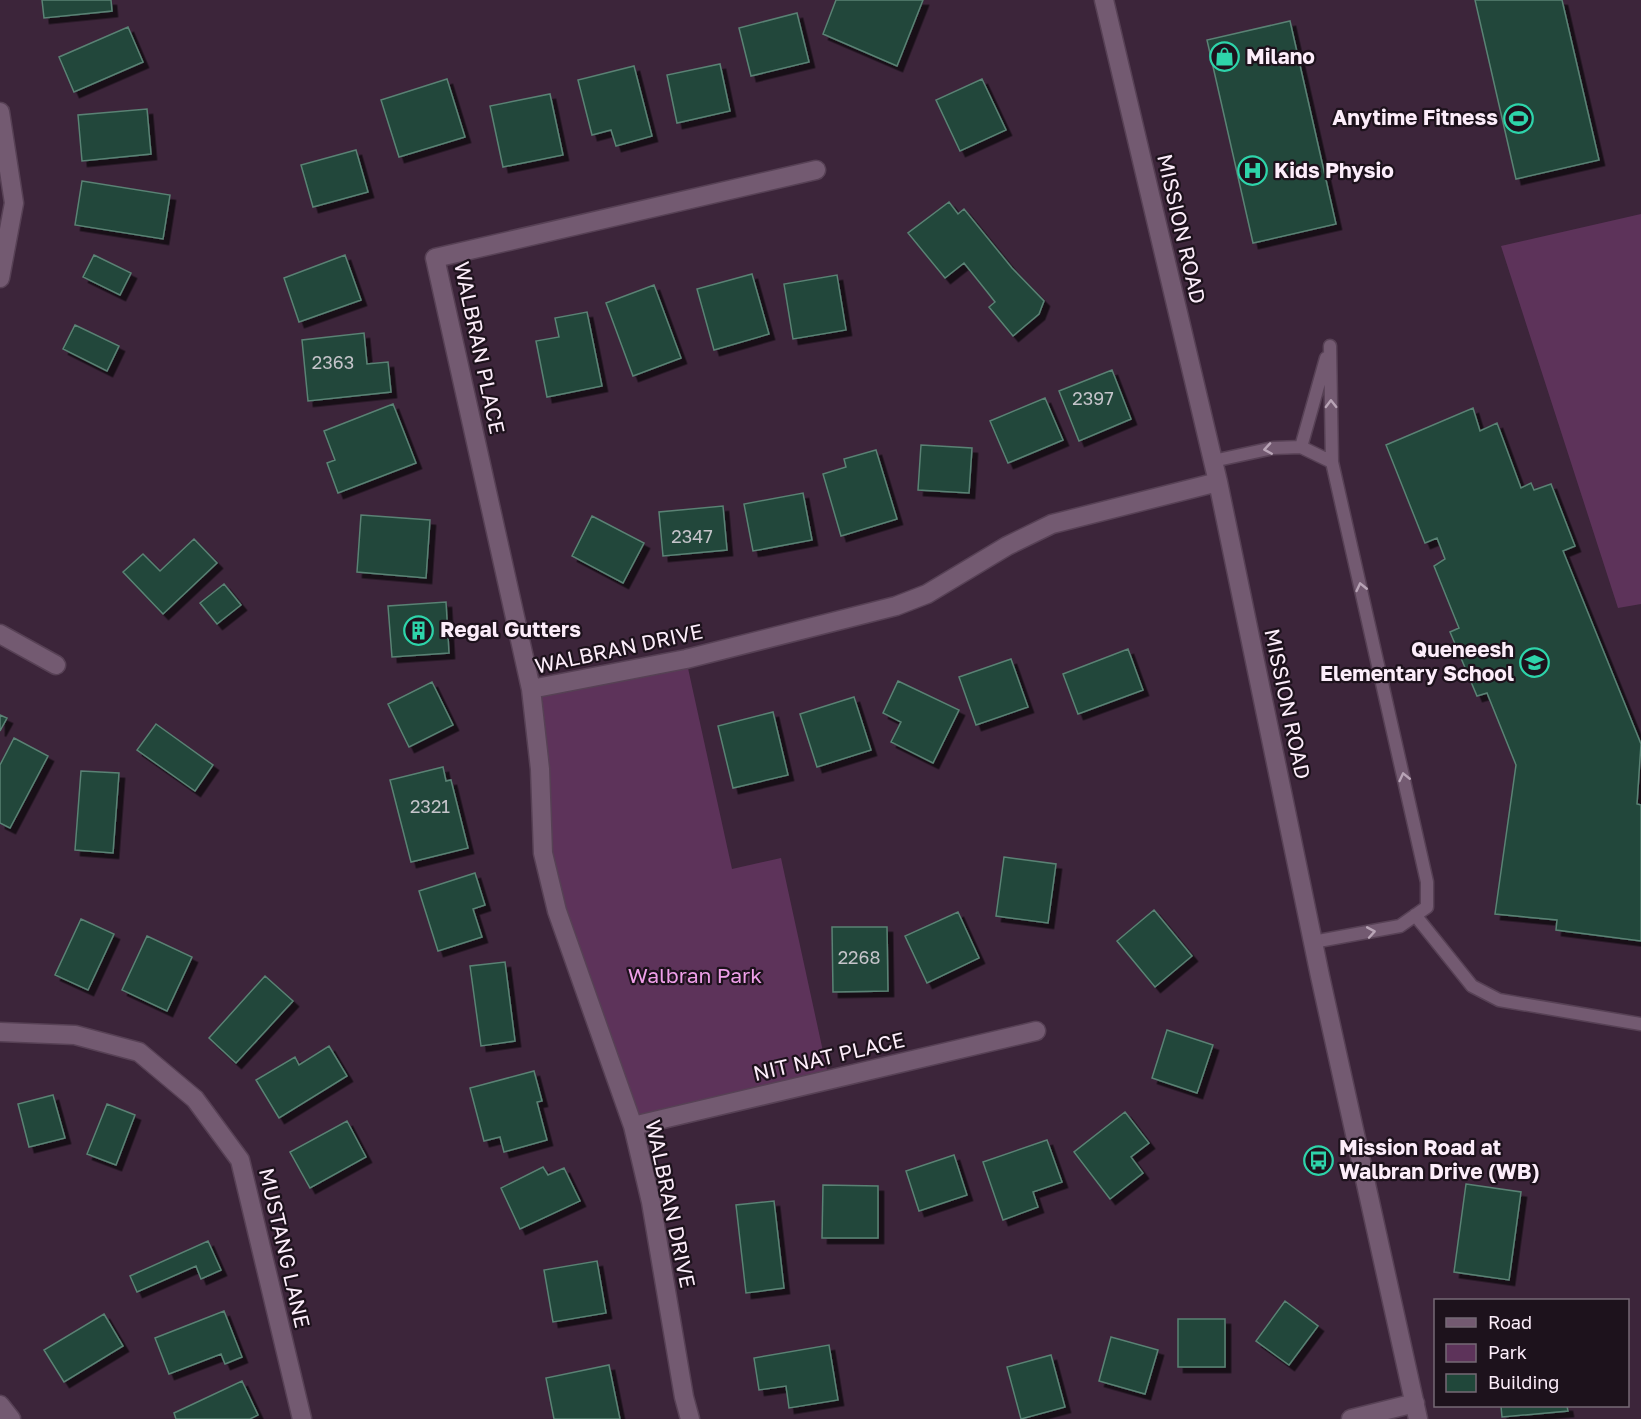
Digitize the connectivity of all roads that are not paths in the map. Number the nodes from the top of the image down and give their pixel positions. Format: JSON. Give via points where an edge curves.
{"nodes":[{"id":1,"x":1104,"y":0,"type":"edge"},
{"id":2,"x":0,"y":112,"type":"edge"},
{"id":3,"x":816,"y":170,"type":"dead end"},
{"id":4,"x":0,"y":278,"type":"edge"},
{"id":5,"x":1301,"y":447,"type":"junction"},
{"id":6,"x":1213,"y":461,"type":"junction"},
{"id":7,"x":1332,"y":462,"type":"junction"},
{"id":8,"x":1218,"y":482,"type":"junction"},
{"id":9,"x":0,"y":634,"type":"edge"},
{"id":10,"x":57,"y":664,"type":"dead end"},
{"id":11,"x":531,"y":689,"type":"junction"},
{"id":12,"x":1415,"y":915,"type":"junction"},
{"id":13,"x":1314,"y":942,"type":"junction"},
{"id":14,"x":1641,"y":1024,"type":"edge"},
{"id":15,"x":1036,"y":1031,"type":"dead end"},
{"id":16,"x":0,"y":1032,"type":"edge"},
{"id":17,"x":633,"y":1126,"type":"junction"},
{"id":18,"x":0,"y":1406,"type":"edge"},
{"id":19,"x":1416,"y":1411,"type":"edge"},
{"id":20,"x":11,"y":1419,"type":"edge"},
{"id":21,"x":302,"y":1419,"type":"edge"},
{"id":22,"x":690,"y":1419,"type":"edge"},
{"id":23,"x":1351,"y":1419,"type":"edge"}],
"edges":[{"from":1,"to":6,"type":"street","name":"MISSION ROAD"},
{"from":2,"to":4,"type":"street","via":[[14,203]]},
{"from":3,"to":11,"type":"street","name":"WALBRAN PLACE","via":[[435,258]]},
{"from":5,"to":6,"type":"lane","one_way":true,"via":[[1273,448]]},
{"from":5,"to":7,"type":"lane"},
{"from":7,"to":5,"type":"lane","one_way":true,"via":[[1330,346]]},
{"from":6,"to":8,"type":"street","name":"MISSION ROAD"},
{"from":12,"to":7,"type":"lane","one_way":true,"via":[[1427,907],[1427,882]]},
{"from":8,"to":11,"type":"street","name":"WALBRAN DRIVE","via":[[1052,524],[927,594],[896,606],[686,659]]},
{"from":8,"to":13,"type":"street","name":"MISSION ROAD"},
{"from":9,"to":10,"type":"street"},
{"from":11,"to":17,"type":"street","name":"WALBRAN DRIVE","via":[[540,769],[543,853],[557,911]]},
{"from":13,"to":12,"type":"lane","one_way":true,"via":[[1400,926]]},
{"from":12,"to":14,"type":"lane","via":[[1472,986],[1499,1000]]},
{"from":13,"to":19,"type":"street","name":"MISSION ROAD"},
{"from":15,"to":17,"type":"street","name":"NIT NAT PLACE"},
{"from":16,"to":21,"type":"street","name":"MUSTANG LANE","via":[[75,1035],[140,1052],[195,1099],[240,1160]]},
{"from":17,"to":22,"type":"street","name":"WALBRAN DRIVE","via":[[651,1202]]},
{"from":18,"to":20,"type":"street"},
{"from":19,"to":23,"type":"street"}]}
